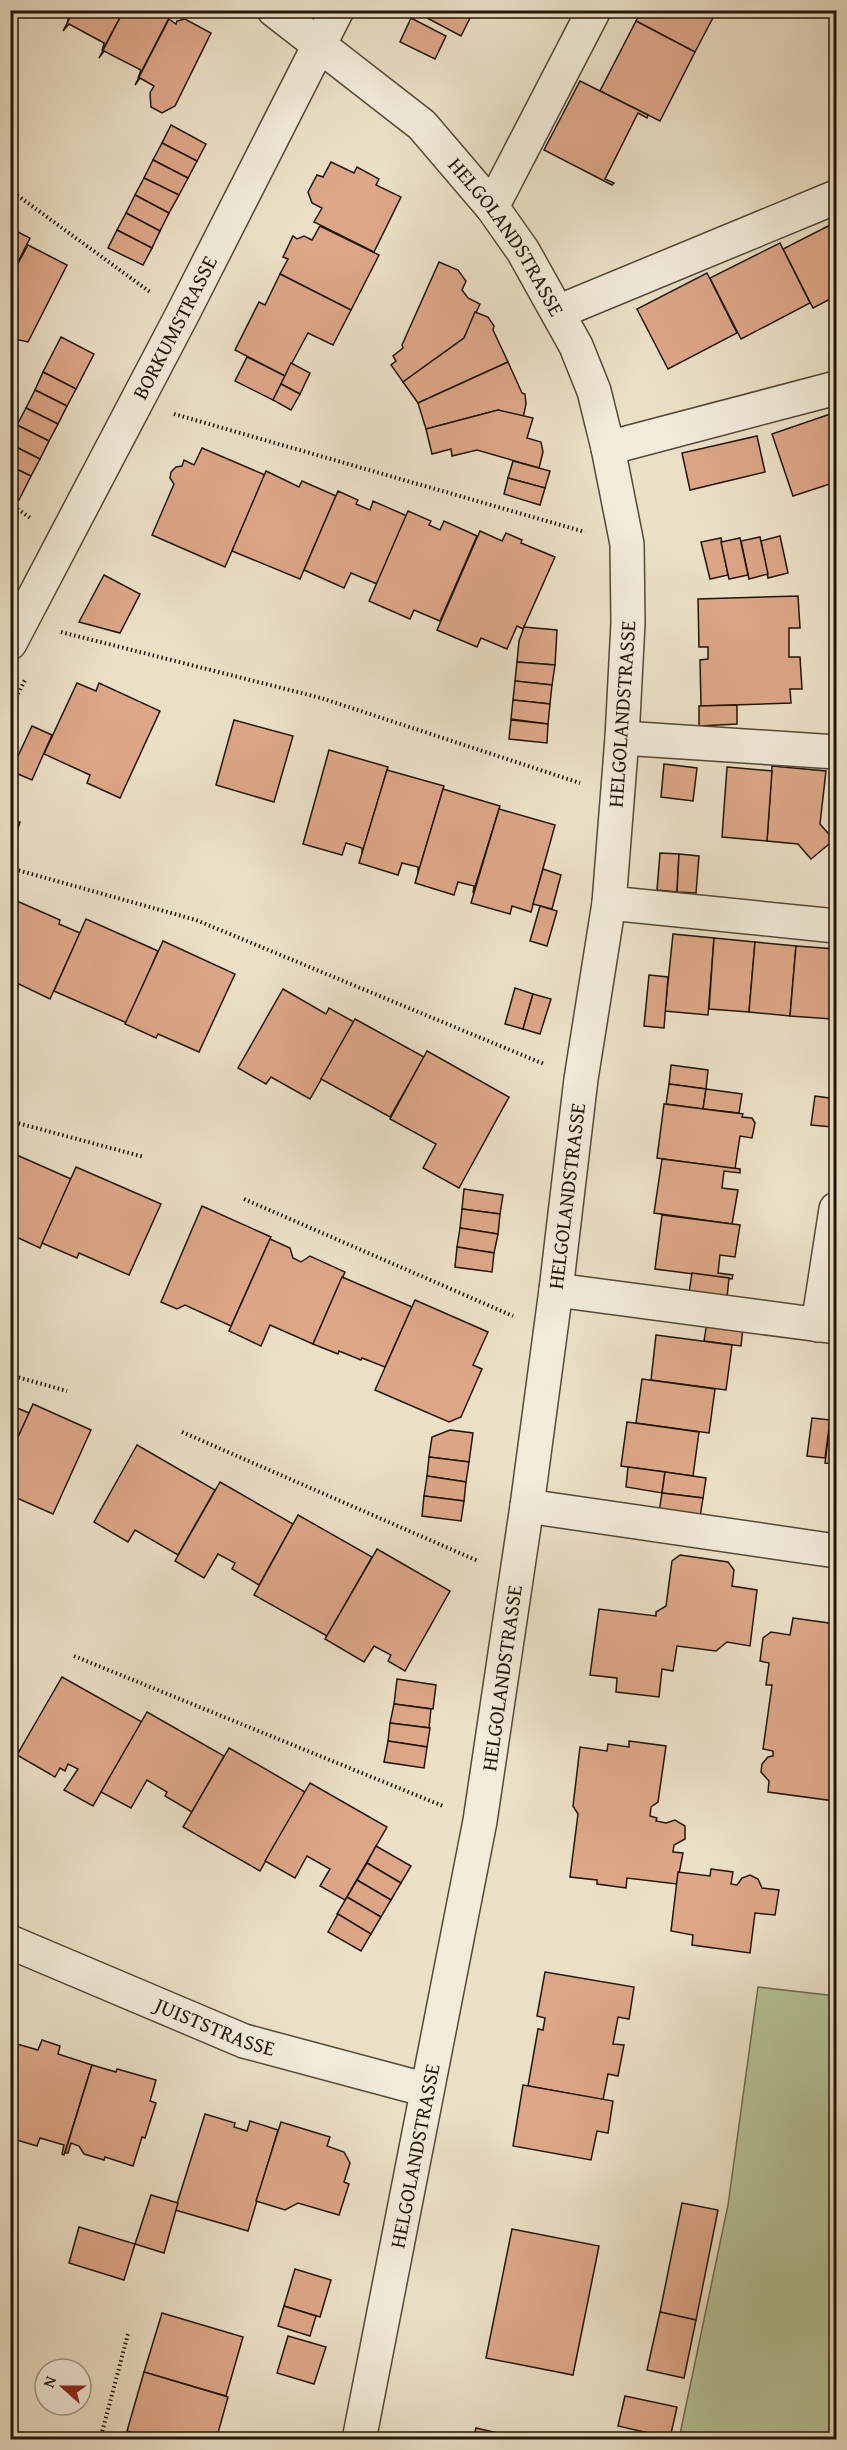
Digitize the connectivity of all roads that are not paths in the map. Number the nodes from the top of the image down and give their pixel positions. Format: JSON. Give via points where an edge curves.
{"nodes":[{"id":1,"x":274,"y":10,"type":"edge"},
{"id":2,"x":338,"y":10,"type":"edge"},
{"id":3,"x":594,"y":10,"type":"edge"},
{"id":4,"x":320,"y":45,"type":"junction"},
{"id":5,"x":837,"y":197,"type":"edge"},
{"id":6,"x":492,"y":207,"type":"junction"},
{"id":7,"x":558,"y":312,"type":"junction"},
{"id":8,"x":837,"y":388,"type":"edge"},
{"id":9,"x":608,"y":448,"type":"junction"},
{"id":10,"x":16,"y":632,"type":"edge"},
{"id":11,"x":622,"y":738,"type":"junction"},
{"id":12,"x":837,"y":752,"type":"edge"},
{"id":13,"x":609,"y":903,"type":"junction"},
{"id":14,"x":837,"y":926,"type":"edge"},
{"id":15,"x":837,"y":1209,"type":"edge"},
{"id":16,"x":556,"y":1290,"type":"junction"},
{"id":17,"x":827,"y":1326,"type":"edge"},
{"id":18,"x":527,"y":1506,"type":"junction"},
{"id":19,"x":837,"y":1551,"type":"edge"},
{"id":20,"x":10,"y":1942,"type":"edge"},
{"id":21,"x":427,"y":2090,"type":"junction"},
{"id":22,"x":359,"y":2439,"type":"edge"}],
"edges":[{"from":1,"to":4,"type":"street","name":"HELGOLANDSTRASSE"},
{"from":2,"to":4,"type":"street","name":"BORKUMSTRASSE"},
{"from":3,"to":6,"type":"street"},
{"from":4,"to":6,"type":"street","name":"HELGOLANDSTRASSE","via":[[422,125]]},
{"from":4,"to":10,"type":"street","name":"BORKUMSTRASSE"},
{"from":5,"to":7,"type":"street"},
{"from":6,"to":7,"type":"street","name":"HELGOLANDSTRASSE","via":[[523,250]]},
{"from":7,"to":9,"type":"street","name":"HELGOLANDSTRASSE","via":[[594,392]]},
{"from":8,"to":9,"type":"street"},
{"from":9,"to":11,"type":"street","name":"HELGOLANDSTRASSE","via":[[627,544],[628,622]]},
{"from":11,"to":12,"type":"street"},
{"from":11,"to":13,"type":"street","name":"HELGOLANDSTRASSE"},
{"from":13,"to":14,"type":"street"},
{"from":13,"to":16,"type":"street","name":"HELGOLANDSTRASSE","via":[[581,1079]]},
{"from":15,"to":17,"type":"street"},
{"from":16,"to":17,"type":"street"},
{"from":16,"to":18,"type":"street","name":"HELGOLANDSTRASSE"},
{"from":18,"to":19,"type":"street"},
{"from":18,"to":21,"type":"street","name":"HELGOLANDSTRASSE","via":[[480,1821]]},
{"from":20,"to":21,"type":"street","name":"JUISTSTRASSE","via":[[244,2041]]},
{"from":21,"to":22,"type":"street","name":"HELGOLANDSTRASSE"}]}
